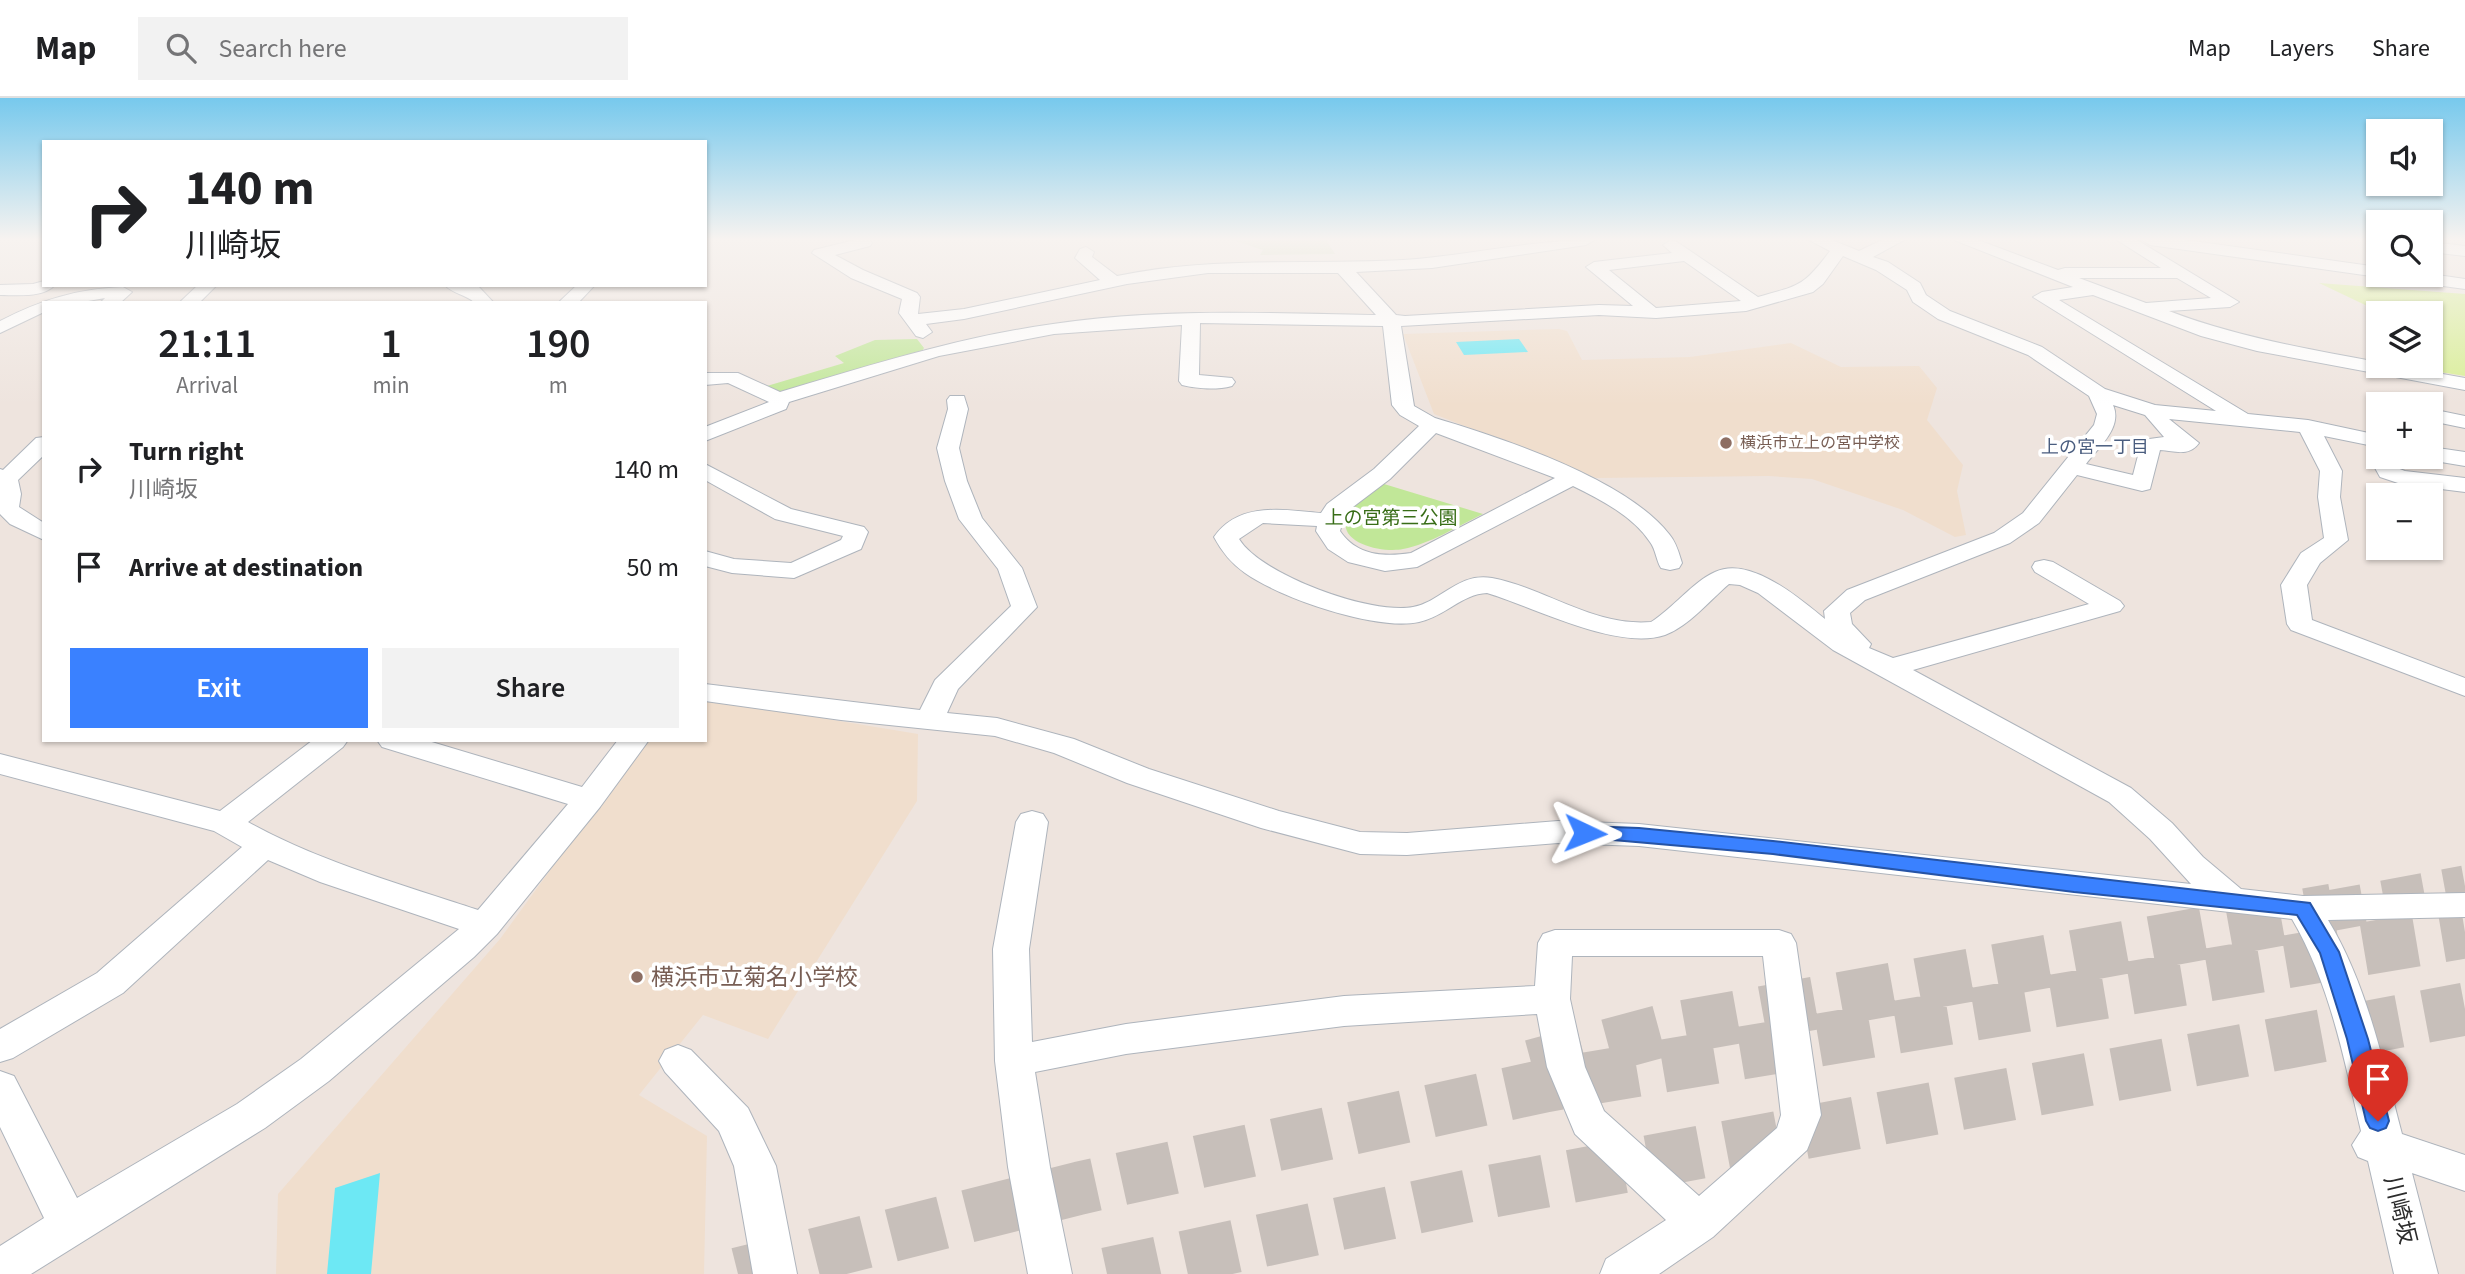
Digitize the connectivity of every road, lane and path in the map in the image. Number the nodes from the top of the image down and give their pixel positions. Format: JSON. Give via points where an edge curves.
{"nodes":[{"id":1,"x":89,"y":295,"type":"edge"},
{"id":2,"x":906,"y":295,"type":"edge"},
{"id":3,"x":1054,"y":295,"type":"edge"},
{"id":4,"x":1367,"y":295,"type":"edge"},
{"id":5,"x":1629,"y":295,"type":"edge"},
{"id":6,"x":1743,"y":295,"type":"edge"},
{"id":7,"x":1783,"y":295,"type":"edge"},
{"id":8,"x":1917,"y":295,"type":"edge"},
{"id":9,"x":2057,"y":295,"type":"edge"},
{"id":10,"x":2106,"y":295,"type":"edge"},
{"id":11,"x":2218,"y":295,"type":"edge"},
{"id":12,"x":61,"y":301,"type":"edge"},
{"id":13,"x":1755,"y":303,"type":"junction"},
{"id":14,"x":42,"y":306,"type":"edge"},
{"id":15,"x":2141,"y":308,"type":"junction"},
{"id":16,"x":1651,"y":313,"type":"junction"},
{"id":17,"x":1191,"y":319,"type":"junction"},
{"id":18,"x":915,"y":320,"type":"junction"},
{"id":19,"x":1391,"y":321,"type":"junction"},
{"id":20,"x":0,"y":328,"type":"edge"},
{"id":21,"x":936,"y":351,"type":"junction"},
{"id":22,"x":707,"y":379,"type":"edge"},
{"id":23,"x":1225,"y":382,"type":"dead end"},
{"id":24,"x":2465,"y":384,"type":"edge"},
{"id":25,"x":2098,"y":393,"type":"junction"},
{"id":26,"x":779,"y":399,"type":"junction"},
{"id":27,"x":957,"y":400,"type":"dead end"},
{"id":28,"x":2152,"y":411,"type":"junction"},
{"id":29,"x":2443,"y":417,"type":"edge"},
{"id":30,"x":2245,"y":420,"type":"junction"},
{"id":31,"x":2465,"y":422,"type":"edge"},
{"id":32,"x":1433,"y":424,"type":"junction"},
{"id":33,"x":2308,"y":426,"type":"junction"},
{"id":34,"x":707,"y":434,"type":"edge"},
{"id":35,"x":2366,"y":440,"type":"edge"},
{"id":36,"x":42,"y":445,"type":"edge"},
{"id":37,"x":2443,"y":456,"type":"edge"},
{"id":38,"x":2465,"y":459,"type":"edge"},
{"id":39,"x":2072,"y":467,"type":"junction"},
{"id":40,"x":2387,"y":469,"type":"edge"},
{"id":41,"x":707,"y":472,"type":"edge"},
{"id":42,"x":3,"y":477,"type":"edge"},
{"id":43,"x":1574,"y":477,"type":"junction"},
{"id":44,"x":2465,"y":485,"type":"edge"},
{"id":45,"x":1329,"y":520,"type":"junction"},
{"id":46,"x":42,"y":532,"type":"edge"},
{"id":47,"x":707,"y":559,"type":"edge"},
{"id":48,"x":1670,"y":563,"type":"dead end"},
{"id":49,"x":2044,"y":567,"type":"dead end"},
{"id":50,"x":1882,"y":664,"type":"junction"},
{"id":51,"x":2465,"y":688,"type":"edge"},
{"id":52,"x":707,"y":692,"type":"edge"},
{"id":53,"x":929,"y":720,"type":"junction"},
{"id":54,"x":329,"y":742,"type":"edge"},
{"id":55,"x":399,"y":742,"type":"edge"},
{"id":56,"x":632,"y":742,"type":"edge"},
{"id":57,"x":0,"y":764,"type":"edge"},
{"id":58,"x":589,"y":800,"type":"junction"},
{"id":59,"x":1032,"y":822,"type":"dead end"},
{"id":60,"x":225,"y":823,"type":"junction"},
{"id":61,"x":264,"y":845,"type":"junction"},
{"id":62,"x":2234,"y":902,"type":"junction"},
{"id":63,"x":2465,"y":905,"type":"edge"},
{"id":64,"x":2303,"y":908,"type":"junction"},
{"id":65,"x":485,"y":925,"type":"junction"},
{"id":66,"x":1552,"y":999,"type":"junction"},
{"id":67,"x":0,"y":1047,"type":"edge"},
{"id":68,"x":678,"y":1061,"type":"dead end"},
{"id":69,"x":1014,"y":1061,"type":"junction"},
{"id":70,"x":0,"y":1087,"type":"edge"},
{"id":71,"x":2378,"y":1146,"type":"junction"},
{"id":72,"x":2465,"y":1173,"type":"edge"},
{"id":73,"x":1698,"y":1223,"type":"junction"},
{"id":74,"x":69,"y":1225,"type":"junction"},
{"id":75,"x":0,"y":1270,"type":"edge"},
{"id":76,"x":775,"y":1274,"type":"edge"},
{"id":77,"x":1050,"y":1274,"type":"edge"},
{"id":78,"x":1622,"y":1274,"type":"edge"},
{"id":79,"x":2416,"y":1274,"type":"edge"}],
"edges":[{"from":1,"to":12,"type":"street"},
{"from":2,"to":18,"type":"street","via":[[911,297],[908,313]]},
{"from":3,"to":18,"type":"street"},
{"from":4,"to":19,"type":"street"},
{"from":5,"to":16,"type":"street"},
{"from":6,"to":13,"type":"street"},
{"from":7,"to":13,"type":"street"},
{"from":8,"to":25,"type":"street","via":[[1944,315],[2035,351]]},
{"from":9,"to":30,"type":"street","via":[[2042,297]]},
{"from":10,"to":15,"type":"street"},
{"from":11,"to":15,"type":"street","via":[[2230,302]]},
{"from":13,"to":16,"type":"street"},
{"from":14,"to":20,"type":"street"},
{"from":15,"to":24,"type":"street","via":[[2264,347]]},
{"from":16,"to":19,"type":"street","via":[[1599,310]]},
{"from":17,"to":19,"type":"street"},
{"from":17,"to":21,"type":"street","via":[[1054,329]]},
{"from":17,"to":23,"type":"street","via":[[1189,381]]},
{"from":18,"to":21,"type":"street"},
{"from":19,"to":32,"type":"street","via":[[1402,405]]},
{"from":21,"to":26,"type":"street"},
{"from":22,"to":26,"type":"street","via":[[732,377]]},
{"from":25,"to":28,"type":"street"},
{"from":25,"to":39,"type":"street","via":[[2107,414],[2104,426]]},
{"from":26,"to":34,"type":"street","via":[[779,405]]},
{"from":27,"to":53,"type":"street","via":[[948,448],[956,481],[971,519],[1010,568],[1024,607],[945,686]]},
{"from":28,"to":30,"type":"street"},
{"from":28,"to":39,"type":"street","via":[[2165,428],[2188,443],[2150,445],[2142,484]]},
{"from":29,"to":31,"type":"street"},
{"from":30,"to":33,"type":"street"},
{"from":32,"to":43,"type":"street"},
{"from":32,"to":45,"type":"street","via":[[1382,474],[1335,509]]},
{"from":33,"to":35,"type":"street"},
{"from":33,"to":51,"type":"street","via":[[2332,471],[2329,497],[2336,540],[2310,558],[2294,585],[2300,624]]},
{"from":36,"to":42,"type":"street"},
{"from":37,"to":38,"type":"street"},
{"from":39,"to":50,"type":"street","via":[[2031,518],[2002,538],[1856,595],[1838,611],[1839,626]]},
{"from":40,"to":44,"type":"street","via":[[2401,478]]},
{"from":41,"to":47,"type":"street","via":[[783,513],[856,532],[852,544],[794,571],[732,566]]},
{"from":42,"to":46,"type":"street","via":[[9,494],[7,509]]},
{"from":43,"to":45,"type":"street","via":[[1427,556],[1401,564],[1373,562],[1343,550],[1328,531]]},
{"from":43,"to":48,"type":"street","via":[[1622,504],[1660,539]]},
{"from":45,"to":50,"type":"street","via":[[1262,516],[1226,537],[1228,545],[1256,570],[1291,589],[1391,615],[1429,611],[1468,587],[1488,585],[1596,621],[1630,629],[1658,629],[1723,577],[1749,579],[1861,656]]},
{"from":49,"to":50,"type":"street","via":[[2111,606]]},
{"from":50,"to":62,"type":"street","via":[[2120,795]]},
{"from":52,"to":53,"type":"street"},
{"from":53,"to":62,"type":"street","via":[[997,727],[1272,820],[1360,843],[1408,844],[1558,832],[1639,835]]},
{"from":54,"to":60,"type":"street"},
{"from":55,"to":58,"type":"street"},
{"from":56,"to":58,"type":"street"},
{"from":57,"to":60,"type":"street"},
{"from":58,"to":65,"type":"street"},
{"from":59,"to":69,"type":"street","via":[[1011,949]]},
{"from":60,"to":61,"type":"street"},
{"from":61,"to":65,"type":"street","via":[[332,874]]},
{"from":61,"to":67,"type":"street","via":[[110,983]]},
{"from":62,"to":64,"type":"street"},
{"from":63,"to":64,"type":"street"},
{"from":64,"to":71,"type":"street","name":"川崎坂","via":[[2329,952],[2358,1039]]},
{"from":65,"to":74,"type":"street","via":[[315,1070],[251,1116]]},
{"from":66,"to":69,"type":"street","via":[[1344,1010],[1126,1038]]},
{"from":66,"to":73,"type":"street","via":[[1566,1067],[1589,1122]]},
{"from":66,"to":73,"type":"street","via":[[1555,943],[1779,943],[1801,1115],[1793,1138]]},
{"from":68,"to":76,"type":"street","via":[[734,1120],[755,1166]]},
{"from":69,"to":77,"type":"street"},
{"from":70,"to":74,"type":"street"},
{"from":71,"to":72,"type":"street"},
{"from":71,"to":79,"type":"street","name":"川崎坂"},
{"from":73,"to":78,"type":"street"},
{"from":74,"to":75,"type":"street"}]}
